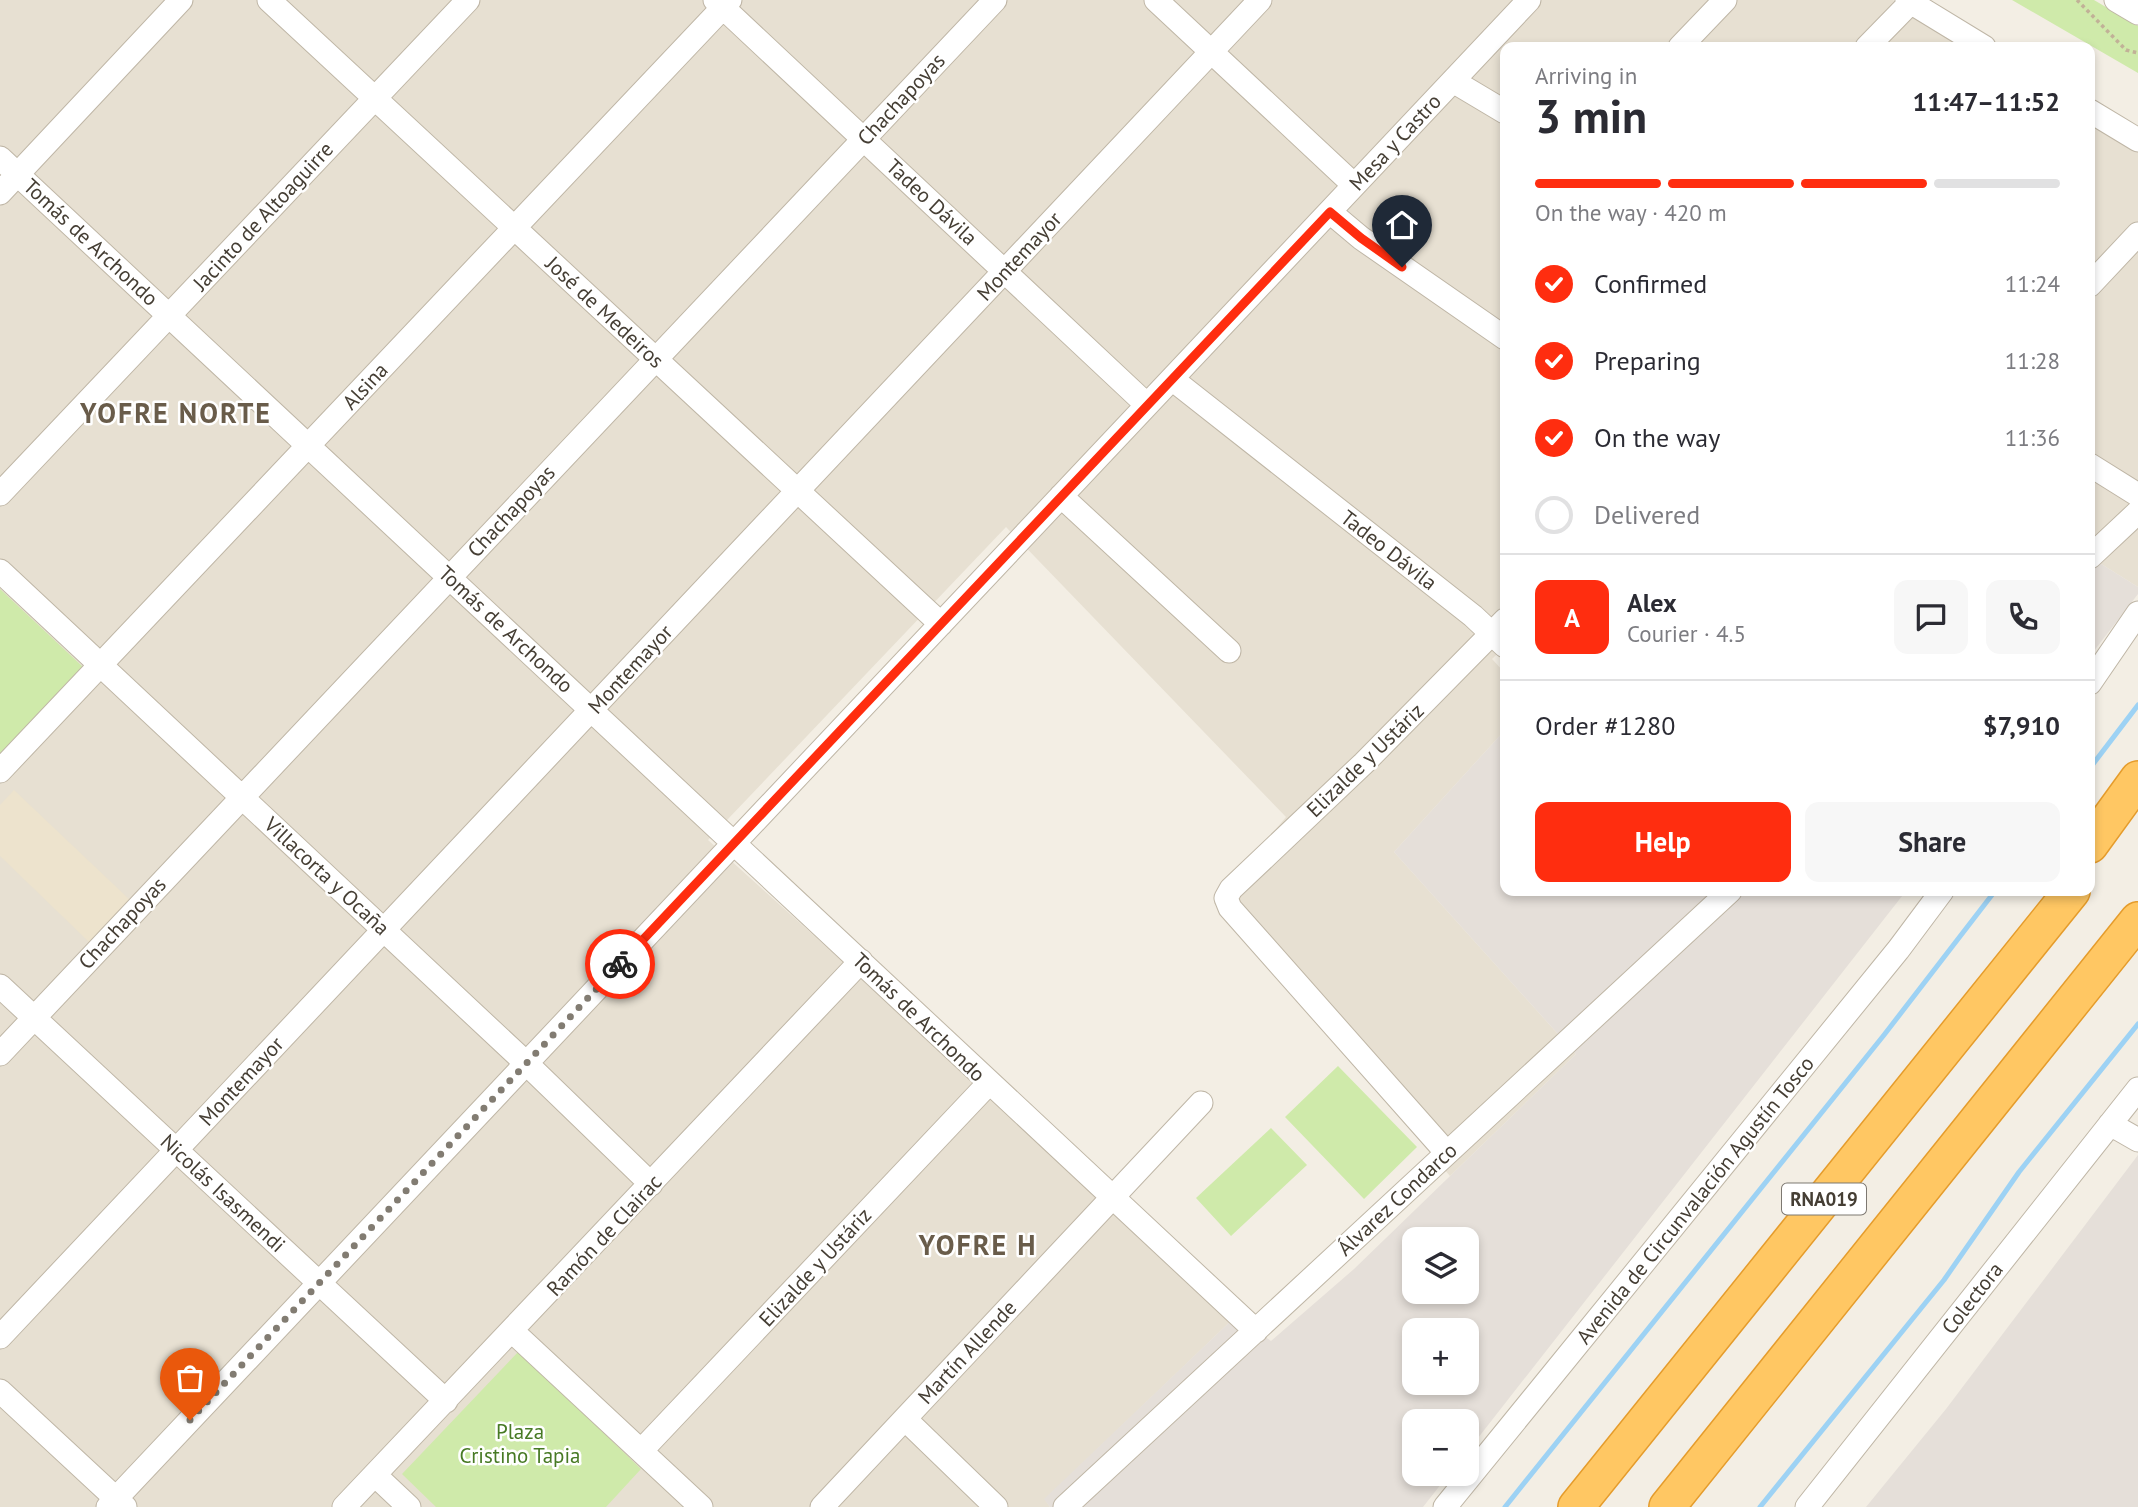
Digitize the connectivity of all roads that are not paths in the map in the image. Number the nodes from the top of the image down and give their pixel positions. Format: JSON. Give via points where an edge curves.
{"nodes":[{"id":1,"x":181,"y":0,"type":"edge"},
{"id":2,"x":269,"y":0,"type":"edge"},
{"id":3,"x":468,"y":0,"type":"edge"},
{"id":4,"x":995,"y":0,"type":"edge"},
{"id":5,"x":1156,"y":0,"type":"edge"},
{"id":6,"x":1260,"y":0,"type":"edge"},
{"id":7,"x":1529,"y":0,"type":"edge"},
{"id":8,"x":1725,"y":0,"type":"edge"},
{"id":9,"x":2116,"y":0,"type":"edge"},
{"id":10,"x":1909,"y":1,"type":"edge"},
{"id":11,"x":723,"y":2,"type":"edge"},
{"id":12,"x":2138,"y":13,"type":"edge"},
{"id":13,"x":1685,"y":42,"type":"edge"},
{"id":14,"x":1872,"y":42,"type":"edge"},
{"id":15,"x":1976,"y":42,"type":"edge"},
{"id":16,"x":1211,"y":52,"type":"junction"},
{"id":17,"x":1453,"y":81,"type":"junction"},
{"id":18,"x":374,"y":99,"type":"junction"},
{"id":19,"x":1500,"y":109,"type":"edge"},
{"id":20,"x":2095,"y":114,"type":"edge"},
{"id":21,"x":864,"y":139,"type":"junction"},
{"id":22,"x":2138,"y":140,"type":"edge"},
{"id":23,"x":0,"y":158,"type":"edge"},
{"id":24,"x":18,"y":174,"type":"junction"},
{"id":25,"x":1354,"y":186,"type":"junction"},
{"id":26,"x":0,"y":193,"type":"edge"},
{"id":27,"x":1330,"y":212,"type":"junction"},
{"id":28,"x":514,"y":228,"type":"junction"},
{"id":29,"x":2138,"y":234,"type":"edge"},
{"id":30,"x":1005,"y":272,"type":"junction"},
{"id":31,"x":2095,"y":280,"type":"edge"},
{"id":32,"x":169,"y":315,"type":"junction"},
{"id":33,"x":1500,"y":335,"type":"edge"},
{"id":34,"x":655,"y":359,"type":"junction"},
{"id":35,"x":1172,"y":379,"type":"junction"},
{"id":36,"x":1147,"y":405,"type":"junction"},
{"id":37,"x":309,"y":445,"type":"junction"},
{"id":38,"x":2095,"y":468,"type":"edge"},
{"id":39,"x":799,"y":491,"type":"junction"},
{"id":40,"x":0,"y":494,"type":"edge"},
{"id":41,"x":2138,"y":495,"type":"edge"},
{"id":42,"x":1061,"y":496,"type":"junction"},
{"id":43,"x":2138,"y":512,"type":"edge"},
{"id":44,"x":2095,"y":552,"type":"edge"},
{"id":45,"x":0,"y":571,"type":"edge"},
{"id":46,"x":449,"y":576,"type":"junction"},
{"id":47,"x":2138,"y":614,"type":"edge"},
{"id":48,"x":941,"y":624,"type":"junction"},
{"id":49,"x":1500,"y":632,"type":"edge"},
{"id":50,"x":1500,"y":634,"type":"edge"},
{"id":51,"x":1229,"y":651,"type":"dead end"},
{"id":52,"x":100,"y":665,"type":"junction"},
{"id":53,"x":2095,"y":675,"type":"edge"},
{"id":54,"x":592,"y":709,"type":"junction"},
{"id":55,"x":0,"y":771,"type":"edge"},
{"id":56,"x":2138,"y":779,"type":"edge"},
{"id":57,"x":241,"y":797,"type":"junction"},
{"id":58,"x":2138,"y":808,"type":"edge"},
{"id":59,"x":2095,"y":838,"type":"edge"},
{"id":60,"x":735,"y":842,"type":"junction"},
{"id":61,"x":2095,"y":863,"type":"edge"},
{"id":62,"x":1725,"y":896,"type":"edge"},
{"id":63,"x":1938,"y":896,"type":"edge"},
{"id":64,"x":2058,"y":896,"type":"edge"},
{"id":65,"x":2068,"y":896,"type":"edge"},
{"id":66,"x":2138,"y":920,"type":"edge"},
{"id":67,"x":384,"y":930,"type":"junction"},
{"id":68,"x":2028,"y":945,"type":"junction"},
{"id":69,"x":861,"y":961,"type":"junction"},
{"id":70,"x":0,"y":986,"type":"edge"},
{"id":71,"x":34,"y":1018,"type":"junction"},
{"id":72,"x":0,"y":1054,"type":"edge"},
{"id":73,"x":527,"y":1063,"type":"junction"},
{"id":74,"x":989,"y":1083,"type":"junction"},
{"id":75,"x":2138,"y":1089,"type":"edge"},
{"id":76,"x":1201,"y":1103,"type":"dead end"},
{"id":77,"x":2110,"y":1124,"type":"junction"},
{"id":78,"x":2138,"y":1140,"type":"edge"},
{"id":79,"x":177,"y":1150,"type":"junction"},
{"id":80,"x":1447,"y":1153,"type":"junction"},
{"id":81,"x":651,"y":1184,"type":"junction"},
{"id":82,"x":1111,"y":1197,"type":"junction"},
{"id":83,"x":319,"y":1283,"type":"junction"},
{"id":84,"x":512,"y":1331,"type":"junction"},
{"id":85,"x":1256,"y":1331,"type":"junction"},
{"id":86,"x":0,"y":1337,"type":"edge"},
{"id":87,"x":0,"y":1391,"type":"edge"},
{"id":88,"x":446,"y":1401,"type":"junction"},
{"id":89,"x":905,"y":1419,"type":"junction"},
{"id":90,"x":1723,"y":1438,"type":"junction"},
{"id":91,"x":641,"y":1451,"type":"junction"},
{"id":92,"x":375,"y":1475,"type":"junction"},
{"id":93,"x":116,"y":1504,"type":"edge"},
{"id":94,"x":344,"y":1507,"type":"edge"},
{"id":95,"x":409,"y":1507,"type":"edge"},
{"id":96,"x":701,"y":1507,"type":"edge"},
{"id":97,"x":822,"y":1507,"type":"edge"},
{"id":98,"x":996,"y":1507,"type":"edge"},
{"id":99,"x":1065,"y":1507,"type":"edge"},
{"id":100,"x":1445,"y":1507,"type":"edge"},
{"id":101,"x":1576,"y":1507,"type":"edge"},
{"id":102,"x":1667,"y":1507,"type":"edge"},
{"id":103,"x":1683,"y":1507,"type":"edge"},
{"id":104,"x":1807,"y":1507,"type":"edge"}],
"edges":[{"from":1,"to":24,"type":"street"},
{"from":2,"to":18,"type":"street","name":"José de Medeiros"},
{"from":3,"to":18,"type":"street","name":"Jacinto de Altoaguirre"},
{"from":4,"to":21,"type":"street","name":"Chachapoyas"},
{"from":5,"to":16,"type":"street"},
{"from":6,"to":16,"type":"street","name":"Montemayor"},
{"from":7,"to":17,"type":"street","name":"Mesa y Castro"},
{"from":8,"to":13,"type":"street"},
{"from":9,"to":12,"type":"street"},
{"from":10,"to":14,"type":"street"},
{"from":10,"to":15,"type":"street"},
{"from":11,"to":21,"type":"street","name":"Tadeo Dávila"},
{"from":11,"to":28,"type":"street","name":"Alsina"},
{"from":16,"to":25,"type":"street"},
{"from":16,"to":30,"type":"street","name":"Montemayor"},
{"from":17,"to":19,"type":"street"},
{"from":17,"to":25,"type":"street","name":"Mesa y Castro"},
{"from":18,"to":28,"type":"street","name":"José de Medeiros"},
{"from":18,"to":32,"type":"street","name":"Jacinto de Altoaguirre"},
{"from":20,"to":22,"type":"street"},
{"from":21,"to":30,"type":"street","name":"Tadeo Dávila"},
{"from":21,"to":34,"type":"street","name":"Chachapoyas"},
{"from":23,"to":24,"type":"street","name":"Tomás de Archondo"},
{"from":24,"to":26,"type":"street"},
{"from":24,"to":32,"type":"street","name":"Tomás de Archondo"},
{"from":25,"to":27,"type":"street","name":"Mesa y Castro"},
{"from":27,"to":33,"type":"street"},
{"from":27,"to":35,"type":"street","name":"Mesa y Castro"},
{"from":28,"to":34,"type":"street","name":"José de Medeiros"},
{"from":28,"to":37,"type":"street","name":"Alsina"},
{"from":29,"to":31,"type":"street"},
{"from":30,"to":36,"type":"street","name":"Tadeo Dávila"},
{"from":30,"to":39,"type":"street","name":"Montemayor"},
{"from":32,"to":37,"type":"street","name":"Tomás de Archondo"},
{"from":32,"to":40,"type":"street","name":"Jacinto de Altoaguirre"},
{"from":34,"to":39,"type":"street","name":"José de Medeiros"},
{"from":34,"to":46,"type":"street","name":"Chachapoyas"},
{"from":35,"to":36,"type":"street","name":"Mesa y Castro"},
{"from":35,"to":49,"type":"street","name":"Tadeo Dávila","via":[[1473,616]]},
{"from":36,"to":42,"type":"street","name":"Mesa y Castro"},
{"from":37,"to":46,"type":"street","name":"Tomás de Archondo"},
{"from":37,"to":52,"type":"street","name":"Alsina"},
{"from":38,"to":41,"type":"street"},
{"from":39,"to":48,"type":"street","name":"José de Medeiros"},
{"from":39,"to":54,"type":"street","name":"Montemayor"},
{"from":42,"to":48,"type":"street","name":"Mesa y Castro"},
{"from":42,"to":51,"type":"street"},
{"from":43,"to":44,"type":"street"},
{"from":45,"to":52,"type":"street","name":"Villacorta y Ocaña"},
{"from":46,"to":54,"type":"street","name":"Tomás de Archondo"},
{"from":46,"to":57,"type":"street","name":"Chachapoyas"},
{"from":47,"to":53,"type":"street"},
{"from":48,"to":60,"type":"street","name":"Mesa y Castro"},
{"from":50,"to":80,"type":"street","name":"Elizalde y Ustáriz","via":[[1226,898],[1230,908]]},
{"from":52,"to":55,"type":"street","name":"Alsina"},
{"from":52,"to":57,"type":"street","name":"Villacorta y Ocaña"},
{"from":54,"to":60,"type":"street","name":"Tomás de Archondo"},
{"from":54,"to":67,"type":"street","name":"Montemayor"},
{"from":56,"to":59,"type":"highway"},
{"from":57,"to":67,"type":"street","name":"Villacorta y Ocaña"},
{"from":57,"to":71,"type":"street","name":"Chachapoyas"},
{"from":58,"to":61,"type":"highway"},
{"from":60,"to":69,"type":"street","name":"Tomás de Archondo"},
{"from":60,"to":73,"type":"street","name":"Mesa y Castro"},
{"from":62,"to":80,"type":"street","name":"Álvarez Condarco"},
{"from":63,"to":100,"type":"street","name":"Avenida de Circunvalación Agustín Tosco"},
{"from":64,"to":68,"type":"highway"},
{"from":65,"to":68,"type":"highway","number":"RNA019"},
{"from":66,"to":90,"type":"highway","number":"RNA019"},
{"from":67,"to":73,"type":"street","name":"Villacorta y Ocaña"},
{"from":67,"to":79,"type":"street","name":"Montemayor"},
{"from":68,"to":101,"type":"highway","number":"RNA019"},
{"from":69,"to":74,"type":"street","name":"Tomás de Archondo"},
{"from":69,"to":81,"type":"street","name":"Ramón de Clairac"},
{"from":70,"to":71,"type":"street","name":"Nicolás Isasmendi"},
{"from":71,"to":72,"type":"street","name":"Chachapoyas"},
{"from":71,"to":79,"type":"street","name":"Nicolás Isasmendi"},
{"from":73,"to":81,"type":"street","name":"Villacorta y Ocaña"},
{"from":73,"to":83,"type":"street","name":"Mesa y Castro"},
{"from":74,"to":82,"type":"street","name":"Tomás de Archondo"},
{"from":74,"to":91,"type":"street","name":"Elizalde y Ustáriz"},
{"from":75,"to":77,"type":"street","name":"Colectora"},
{"from":76,"to":82,"type":"street","name":"Martín Allende"},
{"from":77,"to":78,"type":"street"},
{"from":77,"to":104,"type":"street","name":"Colectora"},
{"from":79,"to":83,"type":"street","name":"Nicolás Isasmendi"},
{"from":79,"to":86,"type":"street","name":"Montemayor"},
{"from":80,"to":85,"type":"street","name":"Álvarez Condarco"},
{"from":81,"to":84,"type":"street","name":"Ramón de Clairac"},
{"from":82,"to":85,"type":"street","name":"Tomás de Archondo"},
{"from":82,"to":89,"type":"street","name":"Martín Allende"},
{"from":83,"to":88,"type":"street","name":"Nicolás Isasmendi"},
{"from":83,"to":93,"type":"street","name":"Mesa y Castro"},
{"from":84,"to":88,"type":"street","name":"Ramón de Clairac"},
{"from":84,"to":91,"type":"street"},
{"from":85,"to":99,"type":"street","name":"Álvarez Condarco"},
{"from":87,"to":93,"type":"street"},
{"from":88,"to":92,"type":"street","name":"Ramón de Clairac"},
{"from":89,"to":97,"type":"street","name":"Martín Allende"},
{"from":89,"to":98,"type":"street"},
{"from":90,"to":102,"type":"highway","number":"RNA019"},
{"from":90,"to":103,"type":"highway"},
{"from":91,"to":96,"type":"street"},
{"from":92,"to":94,"type":"street","name":"Ramón de Clairac"},
{"from":92,"to":95,"type":"street"}]}
